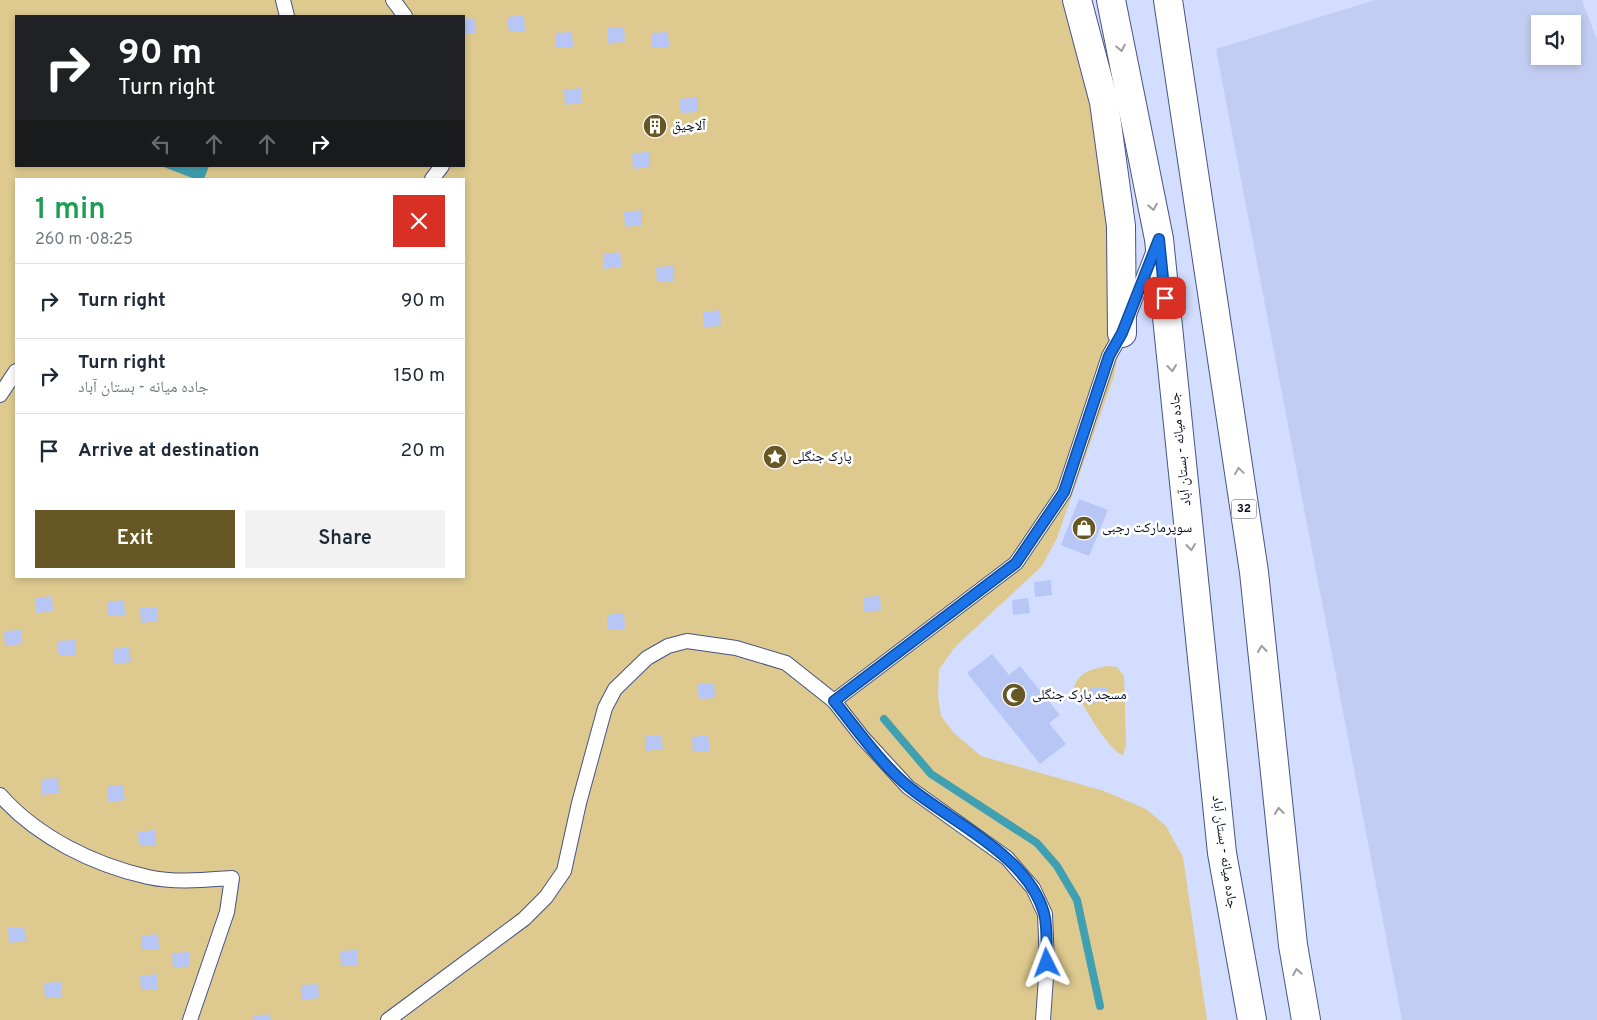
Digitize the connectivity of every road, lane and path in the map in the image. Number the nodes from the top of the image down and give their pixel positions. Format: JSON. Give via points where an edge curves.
{"nodes":[{"id":1,"x":283,"y":0,"type":"edge"},
{"id":2,"x":393,"y":0,"type":"edge"},
{"id":3,"x":1077,"y":0,"type":"edge"},
{"id":4,"x":1111,"y":0,"type":"edge"},
{"id":5,"x":1168,"y":0,"type":"edge"},
{"id":6,"x":287,"y":15,"type":"edge"},
{"id":7,"x":404,"y":15,"type":"edge"},
{"id":8,"x":441,"y":167,"type":"edge"},
{"id":9,"x":433,"y":178,"type":"edge"},
{"id":10,"x":1159,"y":239,"type":"junction"},
{"id":11,"x":1122,"y":333,"type":"junction"},
{"id":12,"x":15,"y":372,"type":"edge"},
{"id":13,"x":0,"y":395,"type":"edge"},
{"id":14,"x":834,"y":701,"type":"junction"},
{"id":15,"x":0,"y":795,"type":"edge"},
{"id":16,"x":190,"y":1020,"type":"edge"},
{"id":17,"x":388,"y":1020,"type":"edge"},
{"id":18,"x":1043,"y":1020,"type":"edge"},
{"id":19,"x":1252,"y":1020,"type":"edge"},
{"id":20,"x":1306,"y":1020,"type":"edge"}],
"edges":[{"from":1,"to":6,"type":"lane"},
{"from":2,"to":7,"type":"lane"},
{"from":3,"to":11,"type":"main road","via":[[1104,102],[1120,216]]},
{"from":4,"to":10,"type":"main road","name":"جاده میانه - بستان آباد","one_way":true},
{"from":20,"to":5,"type":"main road","number":"32","one_way":true,"via":[[1293,945],[1254,572]]},
{"from":8,"to":9,"type":"lane"},
{"from":10,"to":11,"type":"lane"},
{"from":10,"to":19,"type":"main road","name":"جاده میانه - بستان آباد","one_way":true,"via":[[1222,853]]},
{"from":11,"to":14,"type":"lane","via":[[1109,356],[1064,492],[1016,563]]},
{"from":12,"to":13,"type":"lane"},
{"from":14,"to":17,"type":"lane","via":[[786,664],[736,648],[687,641],[668,646],[647,658],[615,689],[605,708],[564,871],[546,897],[524,919]]},
{"from":14,"to":18,"type":"lane","via":[[908,786],[1007,858],[1033,888],[1044,914],[1047,963]]},
{"from":15,"to":16,"type":"lane","via":[[54,841],[99,862],[155,878],[232,878],[227,912]]}]}
